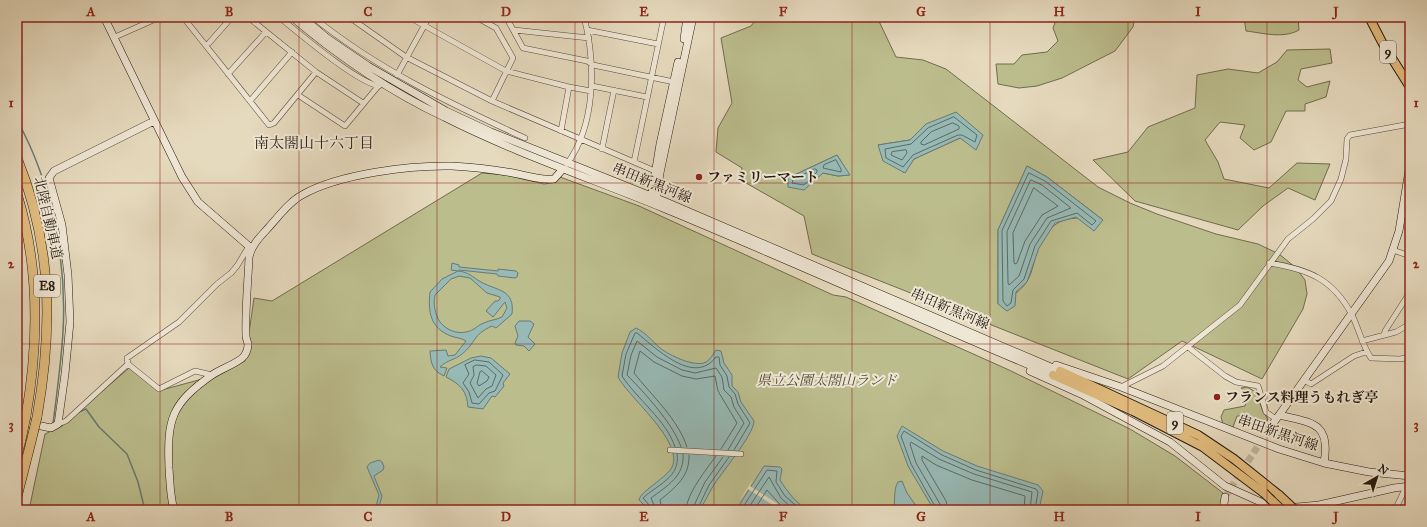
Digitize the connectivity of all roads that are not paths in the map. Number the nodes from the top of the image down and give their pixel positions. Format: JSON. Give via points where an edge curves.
{"nodes":[{"id":1,"x":104,"y":17,"type":"edge"},
{"id":2,"x":160,"y":17,"type":"edge"},
{"id":3,"x":183,"y":17,"type":"edge"},
{"id":4,"x":232,"y":17,"type":"edge"},
{"id":5,"x":248,"y":17,"type":"edge"},
{"id":6,"x":279,"y":17,"type":"edge"},
{"id":7,"x":292,"y":17,"type":"edge"},
{"id":8,"x":302,"y":17,"type":"edge"},
{"id":9,"x":313,"y":17,"type":"edge"},
{"id":10,"x":349,"y":17,"type":"edge"},
{"id":11,"x":409,"y":17,"type":"edge"},
{"id":12,"x":429,"y":17,"type":"edge"},
{"id":13,"x":476,"y":17,"type":"edge"},
{"id":14,"x":506,"y":17,"type":"edge"},
{"id":15,"x":584,"y":17,"type":"edge"},
{"id":16,"x":664,"y":17,"type":"edge"},
{"id":17,"x":687,"y":17,"type":"edge"},
{"id":18,"x":1369,"y":17,"type":"edge"},
{"id":19,"x":423,"y":27,"type":"junction"},
{"id":20,"x":514,"y":30,"type":"junction"},
{"id":21,"x":587,"y":30,"type":"junction"},
{"id":22,"x":266,"y":32,"type":"junction"},
{"id":23,"x":115,"y":37,"type":"junction"},
{"id":24,"x":589,"y":38,"type":"junction"},
{"id":25,"x":658,"y":44,"type":"junction"},
{"id":26,"x":206,"y":45,"type":"junction"},
{"id":27,"x":292,"y":52,"type":"junction"},
{"id":28,"x":406,"y":57,"type":"junction"},
{"id":29,"x":593,"y":66,"type":"junction"},
{"id":30,"x":506,"y":71,"type":"junction"},
{"id":31,"x":316,"y":72,"type":"junction"},
{"id":32,"x":228,"y":74,"type":"junction"},
{"id":33,"x":397,"y":75,"type":"junction"},
{"id":34,"x":652,"y":77,"type":"junction"},
{"id":35,"x":674,"y":82,"type":"junction"},
{"id":36,"x":380,"y":84,"type":"junction"},
{"id":37,"x":569,"y":87,"type":"junction"},
{"id":38,"x":1410,"y":87,"type":"edge"},
{"id":39,"x":591,"y":88,"type":"junction"},
{"id":40,"x":614,"y":90,"type":"junction"},
{"id":41,"x":298,"y":96,"type":"junction"},
{"id":42,"x":647,"y":97,"type":"junction"},
{"id":43,"x":250,"y":101,"type":"junction"},
{"id":44,"x":492,"y":101,"type":"junction"},
{"id":45,"x":673,"y":102,"type":"junction"},
{"id":46,"x":363,"y":103,"type":"junction"},
{"id":47,"x":154,"y":121,"type":"junction"},
{"id":48,"x":1410,"y":124,"type":"edge"},
{"id":49,"x":561,"y":131,"type":"junction"},
{"id":50,"x":525,"y":138,"type":"dead end"},
{"id":51,"x":580,"y":139,"type":"junction"},
{"id":52,"x":602,"y":149,"type":"junction"},
{"id":53,"x":17,"y":158,"type":"edge"},
{"id":54,"x":568,"y":162,"type":"junction"},
{"id":55,"x":634,"y":162,"type":"junction"},
{"id":56,"x":1410,"y":164,"type":"edge"},
{"id":57,"x":562,"y":170,"type":"junction"},
{"id":58,"x":655,"y":172,"type":"junction"},
{"id":59,"x":17,"y":194,"type":"edge"},
{"id":60,"x":654,"y":201,"type":"junction"},
{"id":61,"x":250,"y":247,"type":"junction"},
{"id":62,"x":1393,"y":250,"type":"junction"},
{"id":63,"x":1410,"y":256,"type":"edge"},
{"id":64,"x":1269,"y":264,"type":"junction"},
{"id":65,"x":1410,"y":292,"type":"edge"},
{"id":66,"x":1352,"y":315,"type":"junction"},
{"id":67,"x":921,"y":320,"type":"junction"},
{"id":68,"x":1410,"y":324,"type":"edge"},
{"id":69,"x":1384,"y":335,"type":"junction"},
{"id":70,"x":1362,"y":341,"type":"junction"},
{"id":71,"x":1007,"y":347,"type":"junction"},
{"id":72,"x":1188,"y":347,"type":"junction"},
{"id":73,"x":1366,"y":352,"type":"junction"},
{"id":74,"x":1410,"y":357,"type":"edge"},
{"id":75,"x":128,"y":364,"type":"junction"},
{"id":76,"x":1056,"y":373,"type":"junction"},
{"id":77,"x":212,"y":375,"type":"junction"},
{"id":78,"x":1304,"y":380,"type":"junction"},
{"id":79,"x":1121,"y":388,"type":"junction"},
{"id":80,"x":1277,"y":417,"type":"junction"},
{"id":81,"x":17,"y":421,"type":"edge"},
{"id":82,"x":58,"y":424,"type":"junction"},
{"id":83,"x":1267,"y":432,"type":"tunnel mouth"},
{"id":84,"x":670,"y":450,"type":"dead end"},
{"id":85,"x":741,"y":454,"type":"dead end"},
{"id":86,"x":17,"y":455,"type":"edge"},
{"id":87,"x":1324,"y":463,"type":"junction"},
{"id":88,"x":1410,"y":476,"type":"edge"},
{"id":89,"x":1408,"y":487,"type":"edge"},
{"id":90,"x":1225,"y":496,"type":"tunnel mouth"},
{"id":91,"x":17,"y":498,"type":"edge"},
{"id":92,"x":174,"y":510,"type":"edge"},
{"id":93,"x":1223,"y":510,"type":"edge"},
{"id":94,"x":1282,"y":510,"type":"edge"},
{"id":95,"x":1295,"y":510,"type":"edge"},
{"id":96,"x":1395,"y":510,"type":"edge"}],
"edges":[{"from":1,"to":23,"type":"main road"},
{"from":2,"to":23,"type":"street"},
{"from":3,"to":26,"type":"street"},
{"from":4,"to":26,"type":"street"},
{"from":5,"to":22,"type":"street"},
{"from":6,"to":36,"type":"street","via":[[352,72],[372,85]]},
{"from":7,"to":36,"type":"main road","name":"串田新黒河線","via":[[322,43]]},
{"from":8,"to":54,"type":"main road","name":"串田新黒河線","via":[[368,66],[446,111],[491,132]]},
{"from":9,"to":33,"type":"street"},
{"from":10,"to":28,"type":"street"},
{"from":11,"to":19,"type":"street"},
{"from":12,"to":19,"type":"street"},
{"from":13,"to":30,"type":"street","via":[[496,28],[510,52],[513,58]]},
{"from":14,"to":20,"type":"street"},
{"from":15,"to":21,"type":"street"},
{"from":16,"to":25,"type":"street"},
{"from":17,"to":35,"type":"main road"},
{"from":17,"to":45,"type":"main road"},
{"from":18,"to":38,"type":"main road","number":"9"},
{"from":19,"to":28,"type":"street"},
{"from":19,"to":30,"type":"street"},
{"from":20,"to":24,"type":"street"},
{"from":20,"to":29,"type":"street","via":[[523,48],[586,62]]},
{"from":21,"to":24,"type":"street"},
{"from":21,"to":25,"type":"street"},
{"from":22,"to":27,"type":"street"},
{"from":22,"to":32,"type":"street"},
{"from":23,"to":47,"type":"main road"},
{"from":24,"to":29,"type":"street"},
{"from":25,"to":34,"type":"street"},
{"from":26,"to":32,"type":"street"},
{"from":27,"to":31,"type":"street"},
{"from":27,"to":43,"type":"street"},
{"from":28,"to":33,"type":"street"},
{"from":28,"to":44,"type":"street"},
{"from":29,"to":34,"type":"street"},
{"from":29,"to":39,"type":"street"},
{"from":30,"to":37,"type":"street"},
{"from":30,"to":44,"type":"street"},
{"from":31,"to":41,"type":"street"},
{"from":31,"to":46,"type":"street"},
{"from":32,"to":43,"type":"street"},
{"from":33,"to":50,"type":"street","via":[[452,105]]},
{"from":34,"to":35,"type":"street"},
{"from":34,"to":42,"type":"street"},
{"from":35,"to":45,"type":"main road"},
{"from":36,"to":46,"type":"street"},
{"from":36,"to":57,"type":"main road","name":"串田新黒河線","via":[[443,117]]},
{"from":37,"to":39,"type":"street"},
{"from":37,"to":49,"type":"street"},
{"from":39,"to":40,"type":"street"},
{"from":39,"to":51,"type":"street","via":[[588,113]]},
{"from":40,"to":42,"type":"street"},
{"from":40,"to":52,"type":"street"},
{"from":41,"to":43,"type":"street","via":[[269,126]]},
{"from":41,"to":46,"type":"street","via":[[345,126]]},
{"from":42,"to":55,"type":"street"},
{"from":44,"to":49,"type":"street"},
{"from":45,"to":58,"type":"main road"},
{"from":45,"to":60,"type":"main road"},
{"from":47,"to":61,"type":"main road","via":[[182,177],[198,202]]},
{"from":47,"to":82,"type":"main road","via":[[54,171],[49,178],[62,225],[70,322],[66,374]]},
{"from":48,"to":64,"type":"street","via":[[1350,134],[1341,178],[1331,200],[1288,239]]},
{"from":49,"to":51,"type":"street"},
{"from":51,"to":52,"type":"street"},
{"from":51,"to":54,"type":"street"},
{"from":52,"to":55,"type":"street"},
{"from":53,"to":91,"type":"highway","name":"北陸自動車道","number":"E8","bridge":true,"via":[[38,227],[47,287],[47,346],[37,417]]},
{"from":54,"to":57,"type":"street"},
{"from":54,"to":60,"type":"main road","name":"串田新黒河線"},
{"from":55,"to":58,"type":"street"},
{"from":56,"to":62,"type":"main road","via":[[1399,231]]},
{"from":57,"to":60,"type":"main road","name":"串田新黒河線"},
{"from":57,"to":61,"type":"main road","via":[[554,179],[544,180],[506,172],[452,166],[421,167],[382,171],[345,180],[301,195]]},
{"from":58,"to":60,"type":"main road"},
{"from":59,"to":86,"type":"highway","name":"北陸自動車道","number":"E8","bridge":true,"via":[[27,231],[35,287],[36,340],[26,416]]},
{"from":60,"to":67,"type":"main road","name":"串田新黒河線"},
{"from":60,"to":71,"type":"main road","name":"串田新黒河線"},
{"from":61,"to":75,"type":"street","via":[[231,273],[179,322],[127,358]]},
{"from":61,"to":77,"type":"main road","via":[[246,317],[248,346],[244,357]]},
{"from":62,"to":63,"type":"street"},
{"from":62,"to":66,"type":"main road","via":[[1381,275]]},
{"from":64,"to":66,"type":"street","via":[[1292,267],[1322,280],[1333,288]]},
{"from":64,"to":72,"type":"street","via":[[1240,305]]},
{"from":65,"to":69,"type":"street","via":[[1384,331]]},
{"from":66,"to":70,"type":"street"},
{"from":66,"to":78,"type":"main road"},
{"from":67,"to":76,"type":"main road","name":"串田新黒河線"},
{"from":67,"to":89,"type":"main road","name":"串田新黒河線","via":[[1080,394],[1170,442],[1225,486],[1263,503],[1286,508],[1329,506]]},
{"from":68,"to":69,"type":"street"},
{"from":69,"to":70,"type":"street"},
{"from":70,"to":73,"type":"street"},
{"from":71,"to":76,"type":"main road","name":"串田新黒河線"},
{"from":71,"to":79,"type":"main road","name":"串田新黒河線"},
{"from":72,"to":79,"type":"street","via":[[1163,366]]},
{"from":72,"to":80,"type":"street","via":[[1225,376],[1236,382],[1258,386],[1266,412]]},
{"from":73,"to":74,"type":"street","via":[[1370,358],[1377,360]]},
{"from":73,"to":78,"type":"street","via":[[1354,356],[1311,384]]},
{"from":75,"to":77,"type":"street","via":[[159,389],[196,371]]},
{"from":75,"to":82,"type":"street","via":[[66,421]]},
{"from":76,"to":94,"type":"main road","number":"9","bridge":true,"via":[[1202,447],[1264,493]]},
{"from":76,"to":95,"type":"main road","number":"9","bridge":true,"via":[[1198,435],[1234,459]]},
{"from":77,"to":92,"type":"main road","via":[[190,393],[172,416],[168,431],[168,447],[171,500]]},
{"from":78,"to":80,"type":"main road"},
{"from":79,"to":87,"type":"main road","name":"串田新黒河線","via":[[1279,449]]},
{"from":80,"to":83,"type":"main road"},
{"from":80,"to":87,"type":"main road","via":[[1305,421],[1321,431],[1327,446]]},
{"from":81,"to":82,"type":"main road","via":[[51,428]]},
{"from":84,"to":85,"type":"street"},
{"from":87,"to":88,"type":"main road","name":"串田新黒河線","via":[[1369,472]]},
{"from":89,"to":96,"type":"street"},
{"from":90,"to":93,"type":"main road"}]}
